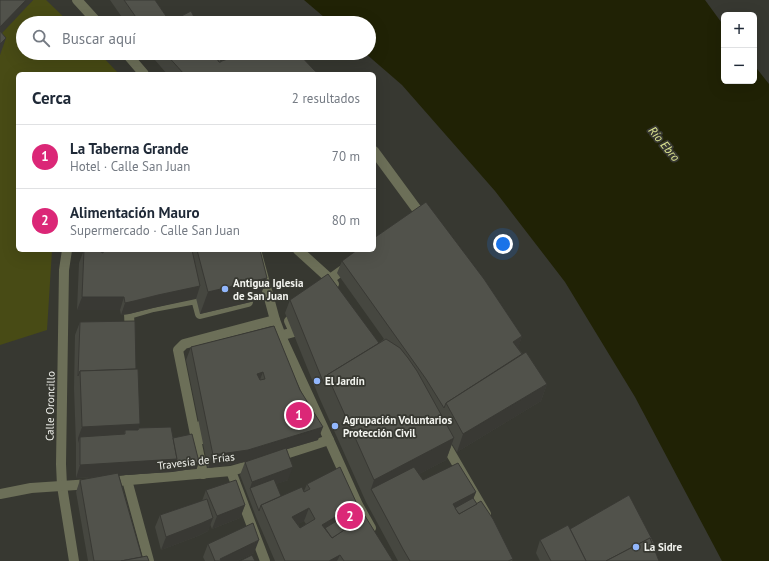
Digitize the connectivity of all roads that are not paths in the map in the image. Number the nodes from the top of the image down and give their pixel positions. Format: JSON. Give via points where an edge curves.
{"nodes":[{"id":1,"x":77,"y":0,"type":"edge"},
{"id":2,"x":92,"y":16,"type":"edge"},
{"id":3,"x":132,"y":60,"type":"edge"},
{"id":4,"x":142,"y":72,"type":"edge"},
{"id":5,"x":376,"y":154,"type":"edge"},
{"id":6,"x":409,"y":223,"type":"edge"},
{"id":7,"x":67,"y":252,"type":"edge"},
{"id":8,"x":257,"y":252,"type":"edge"},
{"id":9,"x":300,"y":252,"type":"edge"},
{"id":10,"x":368,"y":252,"type":"edge"},
{"id":11,"x":248,"y":257,"type":"edge"},
{"id":12,"x":251,"y":272,"type":"edge"},
{"id":13,"x":330,"y":279,"type":"junction"},
{"id":14,"x":338,"y":291,"type":"edge"},
{"id":15,"x":311,"y":295,"type":"edge"},
{"id":16,"x":259,"y":300,"type":"edge"},
{"id":17,"x":285,"y":313,"type":"dead end"},
{"id":18,"x":275,"y":320,"type":"junction"},
{"id":19,"x":281,"y":336,"type":"junction"},
{"id":20,"x":258,"y":342,"type":"edge"},
{"id":21,"x":130,"y":344,"type":"edge"},
{"id":22,"x":192,"y":359,"type":"edge"},
{"id":23,"x":438,"y":432,"type":"edge"},
{"id":24,"x":196,"y":440,"type":"junction"},
{"id":25,"x":329,"y":440,"type":"junction"},
{"id":26,"x":167,"y":446,"type":"edge"},
{"id":27,"x":231,"y":471,"type":"junction"},
{"id":28,"x":203,"y":474,"type":"junction"},
{"id":29,"x":127,"y":480,"type":"junction"},
{"id":30,"x":62,"y":486,"type":"junction"},
{"id":31,"x":0,"y":494,"type":"edge"},
{"id":32,"x":489,"y":520,"type":"edge"},
{"id":33,"x":375,"y":536,"type":"edge"},
{"id":34,"x":74,"y":561,"type":"edge"},
{"id":35,"x":149,"y":561,"type":"edge"},
{"id":36,"x":265,"y":561,"type":"edge"}],
"edges":[{"from":1,"to":2,"type":"street"},
{"from":3,"to":4,"type":"street"},
{"from":5,"to":6,"type":"street","via":[[421,215]]},
{"from":7,"to":30,"type":"street","name":"Calle Oroncillo","via":[[61,407]]},
{"from":8,"to":18,"type":"street"},
{"from":9,"to":13,"type":"street"},
{"from":10,"to":13,"type":"street"},
{"from":11,"to":12,"type":"street"},
{"from":13,"to":14,"type":"street"},
{"from":13,"to":15,"type":"street"},
{"from":16,"to":21,"type":"street","via":[[200,314],[196,299],[129,314]]},
{"from":17,"to":19,"type":"street","via":[[294,332]]},
{"from":18,"to":19,"type":"street"},
{"from":18,"to":24,"type":"street","via":[[184,344],[178,350]]},
{"from":19,"to":20,"type":"street"},
{"from":19,"to":25,"type":"street"},
{"from":22,"to":24,"type":"street","via":[[186,360],[202,439]]},
{"from":23,"to":32,"type":"street"},
{"from":24,"to":26,"type":"street"},
{"from":24,"to":28,"type":"street"},
{"from":25,"to":27,"type":"street","name":"Travesía de Frías"},
{"from":25,"to":33,"type":"street"},
{"from":27,"to":28,"type":"street","name":"Travesía de Frías"},
{"from":27,"to":36,"type":"street"},
{"from":28,"to":29,"type":"street","name":"Travesía de Frías"},
{"from":29,"to":30,"type":"street","name":"Travesía de Frías"},
{"from":29,"to":35,"type":"street"},
{"from":30,"to":31,"type":"street","name":"Travesía de Frías"},
{"from":30,"to":34,"type":"street","name":"Calle Oroncillo"}]}
